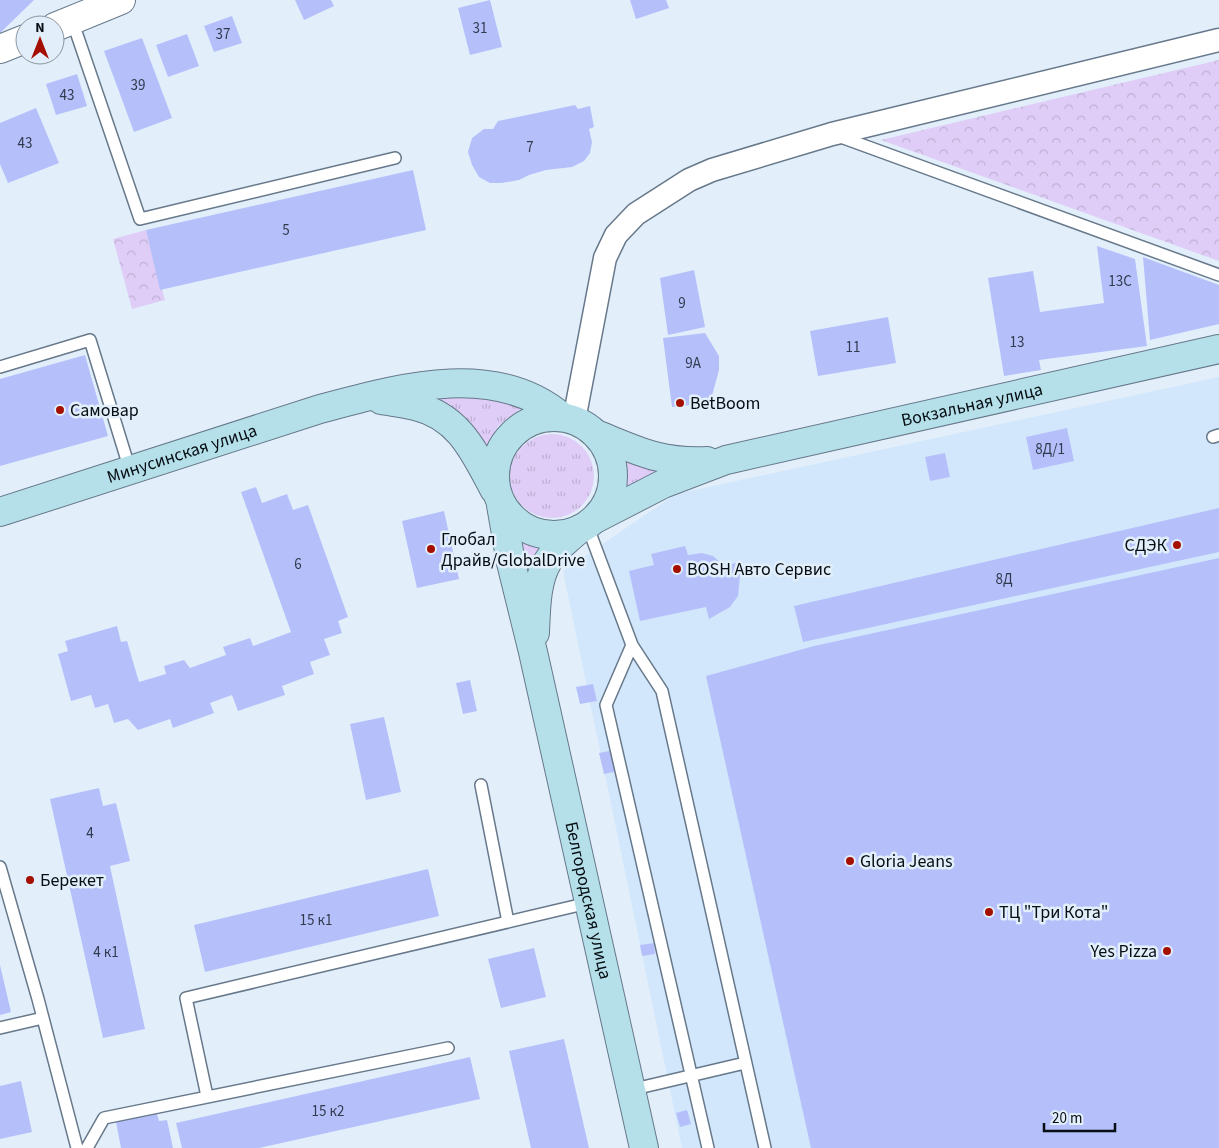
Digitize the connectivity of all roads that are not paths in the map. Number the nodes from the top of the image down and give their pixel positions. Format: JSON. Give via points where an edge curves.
{"nodes":[{"id":1,"x":121,"y":0,"type":"edge"},
{"id":2,"x":65,"y":23,"type":"edge"},
{"id":3,"x":65,"y":26,"type":"edge"},
{"id":4,"x":1219,"y":40,"type":"edge"},
{"id":5,"x":15,"y":43,"type":"edge"},
{"id":6,"x":0,"y":49,"type":"edge"},
{"id":7,"x":832,"y":134,"type":"junction"},
{"id":8,"x":394,"y":158,"type":"dead end"},
{"id":9,"x":1219,"y":275,"type":"edge"},
{"id":10,"x":1219,"y":349,"type":"edge"},
{"id":11,"x":0,"y":367,"type":"edge"},
{"id":12,"x":364,"y":397,"type":"junction"},
{"id":13,"x":577,"y":424,"type":"junction"},
{"id":14,"x":726,"y":460,"type":"junction"},
{"id":15,"x":130,"y":470,"type":"junction"},
{"id":16,"x":499,"y":498,"type":"junction"},
{"id":17,"x":0,"y":512,"type":"edge"},
{"id":18,"x":587,"y":525,"type":"junction"},
{"id":19,"x":632,"y":645,"type":"junction"},
{"id":20,"x":533,"y":652,"type":"junction"},
{"id":21,"x":481,"y":785,"type":"dead end"},
{"id":22,"x":0,"y":868,"type":"edge"},
{"id":23,"x":588,"y":903,"type":"junction"},
{"id":24,"x":508,"y":922,"type":"junction"},
{"id":25,"x":42,"y":1018,"type":"junction"},
{"id":26,"x":0,"y":1028,"type":"edge"},
{"id":27,"x":448,"y":1048,"type":"dead end"},
{"id":28,"x":746,"y":1063,"type":"junction"},
{"id":29,"x":692,"y":1076,"type":"junction"},
{"id":30,"x":630,"y":1090,"type":"junction"},
{"id":31,"x":207,"y":1096,"type":"junction"},
{"id":32,"x":77,"y":1148,"type":"edge"},
{"id":33,"x":87,"y":1148,"type":"edge"},
{"id":34,"x":644,"y":1148,"type":"edge"},
{"id":35,"x":708,"y":1148,"type":"edge"},
{"id":36,"x":765,"y":1148,"type":"edge"}],
"edges":[{"from":1,"to":2,"type":"street"},
{"from":3,"to":8,"type":"lane","via":[[140,219]]},
{"from":4,"to":7,"type":"street"},
{"from":5,"to":6,"type":"street"},
{"from":7,"to":9,"type":"lane"},
{"from":7,"to":13,"type":"street","via":[[689,180],[636,214],[616,235],[605,258]]},
{"from":10,"to":14,"type":"main road","name":"Вокзальная улица"},
{"from":11,"to":15,"type":"lane","via":[[90,340]]},
{"from":12,"to":13,"type":"main road","name":"Минусинская улица","via":[[427,385],[471,383],[522,394],[550,406]]},
{"from":12,"to":15,"type":"main road","name":"Минусинская улица"},
{"from":12,"to":16,"type":"main road","name":"Минусинская улица","via":[[415,406],[449,421],[471,446]]},
{"from":13,"to":14,"type":"main road","name":"Вокзальная улица","via":[[650,456],[688,462]]},
{"from":13,"to":16,"type":"main road","via":[[547,417],[532,420],[508,437],[495,463],[494,478]]},
{"from":13,"to":18,"type":"main road","via":[[605,445],[613,470],[610,497],[604,509]]},
{"from":14,"to":18,"type":"main road","name":"Вокзальная улица","via":[[663,484]]},
{"from":15,"to":17,"type":"main road","name":"Минусинская улица"},
{"from":16,"to":18,"type":"main road","via":[[519,524],[542,534],[556,536]]},
{"from":16,"to":20,"type":"main road","name":"Белгородская улица","via":[[511,564]]},
{"from":18,"to":19,"type":"lane"},
{"from":18,"to":20,"type":"main road","name":"Белгородская улица","via":[[556,550],[541,575]]},
{"from":19,"to":28,"type":"lane","via":[[662,691]]},
{"from":19,"to":29,"type":"lane","via":[[606,705]]},
{"from":20,"to":23,"type":"main road","name":"Белгородская улица"},
{"from":21,"to":24,"type":"lane"},
{"from":22,"to":25,"type":"lane"},
{"from":23,"to":24,"type":"lane"},
{"from":23,"to":30,"type":"main road","name":"Белгородская улица"},
{"from":24,"to":31,"type":"lane","via":[[186,998]]},
{"from":25,"to":26,"type":"lane"},
{"from":25,"to":32,"type":"lane"},
{"from":27,"to":31,"type":"lane"},
{"from":28,"to":29,"type":"lane"},
{"from":28,"to":36,"type":"lane"},
{"from":29,"to":30,"type":"lane"},
{"from":29,"to":35,"type":"lane"},
{"from":30,"to":34,"type":"main road","name":"Белгородская улица"},
{"from":31,"to":33,"type":"lane","via":[[104,1118]]}]}
